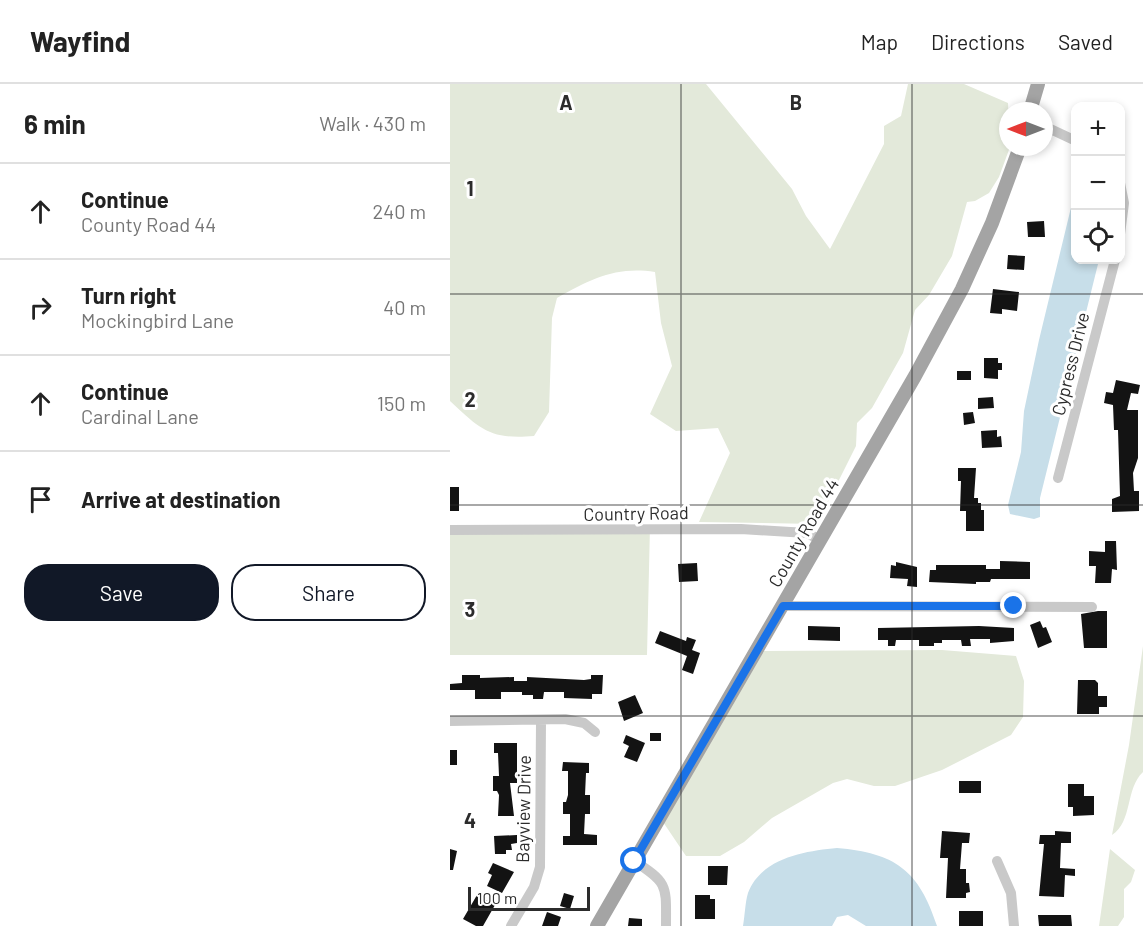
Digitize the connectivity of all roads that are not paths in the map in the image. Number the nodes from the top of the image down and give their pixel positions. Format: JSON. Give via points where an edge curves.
{"nodes":[{"id":1,"x":1038,"y":84,"type":"edge"},
{"id":2,"x":1033,"y":102,"type":"edge"},
{"id":3,"x":1053,"y":130,"type":"edge"},
{"id":4,"x":1071,"y":139,"type":"edge"},
{"id":5,"x":1017,"y":156,"type":"edge"},
{"id":6,"x":1114,"y":264,"type":"edge"},
{"id":7,"x":1058,"y":478,"type":"dead end"},
{"id":8,"x":450,"y":530,"type":"edge"},
{"id":9,"x":820,"y":540,"type":"junction"},
{"id":10,"x":783,"y":606,"type":"junction"},
{"id":11,"x":1092,"y":607,"type":"dead end"},
{"id":12,"x":450,"y":721,"type":"edge"},
{"id":13,"x":541,"y":721,"type":"junction"},
{"id":14,"x":595,"y":732,"type":"dead end"},
{"id":15,"x":634,"y":861,"type":"junction"},
{"id":16,"x":997,"y":861,"type":"dead end"},
{"id":17,"x":511,"y":926,"type":"edge"},
{"id":18,"x":597,"y":926,"type":"edge"},
{"id":19,"x":666,"y":926,"type":"edge"},
{"id":20,"x":1014,"y":926,"type":"edge"}],
"edges":[{"from":1,"to":2,"type":"main road"},
{"from":3,"to":4,"type":"street"},
{"from":5,"to":9,"type":"main road","name":"County Road 44","via":[[962,289]]},
{"from":6,"to":7,"type":"street","name":"Cypress Drive"},
{"from":8,"to":9,"type":"street","name":"Country Road","via":[[741,529],[807,533]]},
{"from":9,"to":10,"type":"main road","name":"County Road 44"},
{"from":10,"to":11,"type":"street"},
{"from":10,"to":15,"type":"main road","name":"County Road 44"},
{"from":12,"to":13,"type":"street"},
{"from":13,"to":14,"type":"street","via":[[575,720]]},
{"from":13,"to":17,"type":"street","name":"Bayview Drive","via":[[540,867],[534,887]]},
{"from":15,"to":18,"type":"main road","name":"County Road 44"},
{"from":15,"to":19,"type":"street","via":[[657,876],[666,890]]},
{"from":16,"to":20,"type":"street","via":[[1011,893]]}]}
